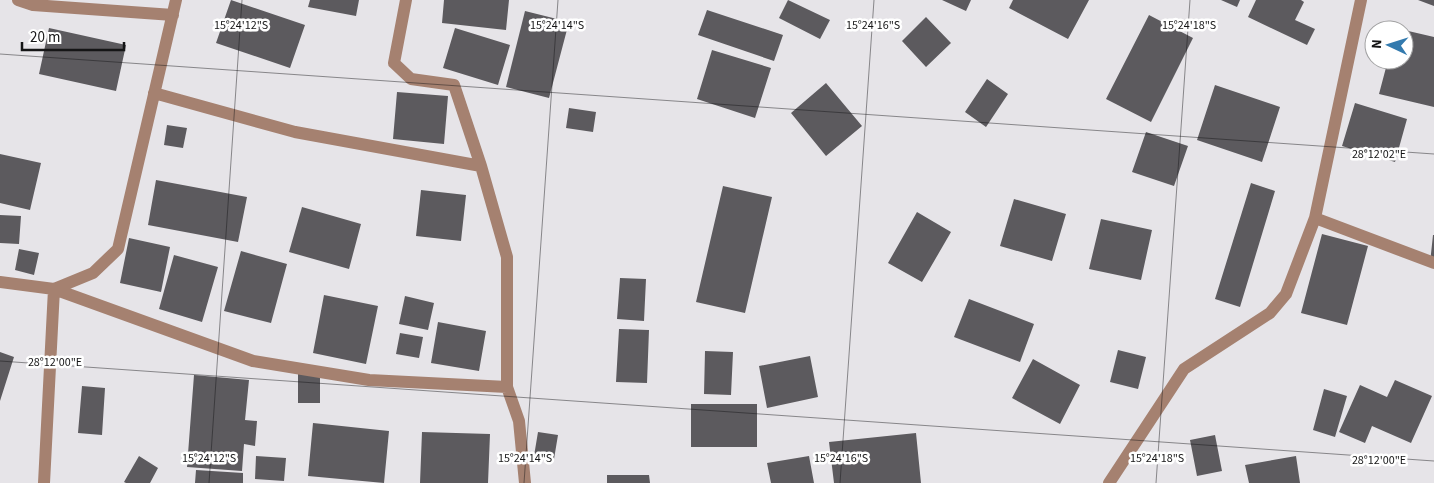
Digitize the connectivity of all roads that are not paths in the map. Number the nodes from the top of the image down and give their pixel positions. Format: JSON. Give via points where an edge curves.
{"nodes":[{"id":1,"x":18,"y":0,"type":"edge"},
{"id":2,"x":176,"y":0,"type":"edge"},
{"id":3,"x":406,"y":0,"type":"edge"},
{"id":4,"x":1361,"y":0,"type":"edge"},
{"id":5,"x":173,"y":15,"type":"junction"},
{"id":6,"x":154,"y":93,"type":"junction"},
{"id":7,"x":481,"y":166,"type":"junction"},
{"id":8,"x":1315,"y":218,"type":"junction"},
{"id":9,"x":1434,"y":263,"type":"edge"},
{"id":10,"x":0,"y":282,"type":"edge"},
{"id":11,"x":54,"y":289,"type":"junction"},
{"id":12,"x":507,"y":387,"type":"junction"},
{"id":13,"x":44,"y":483,"type":"edge"},
{"id":14,"x":525,"y":483,"type":"edge"},
{"id":15,"x":1109,"y":483,"type":"edge"}],
"edges":[{"from":1,"to":5,"type":"street","via":[[33,5]]},
{"from":2,"to":5,"type":"street"},
{"from":3,"to":7,"type":"street","via":[[394,63],[411,79],[454,84]]},
{"from":4,"to":8,"type":"street"},
{"from":5,"to":6,"type":"street"},
{"from":6,"to":7,"type":"street","via":[[295,132]]},
{"from":6,"to":11,"type":"street","via":[[118,249],[93,273]]},
{"from":7,"to":12,"type":"street","via":[[507,257]]},
{"from":8,"to":9,"type":"street"},
{"from":8,"to":15,"type":"street","via":[[1286,294],[1270,313],[1184,369]]},
{"from":10,"to":11,"type":"street"},
{"from":11,"to":12,"type":"street","via":[[253,360],[369,380]]},
{"from":11,"to":13,"type":"street"},
{"from":12,"to":14,"type":"street","via":[[519,420]]}]}
